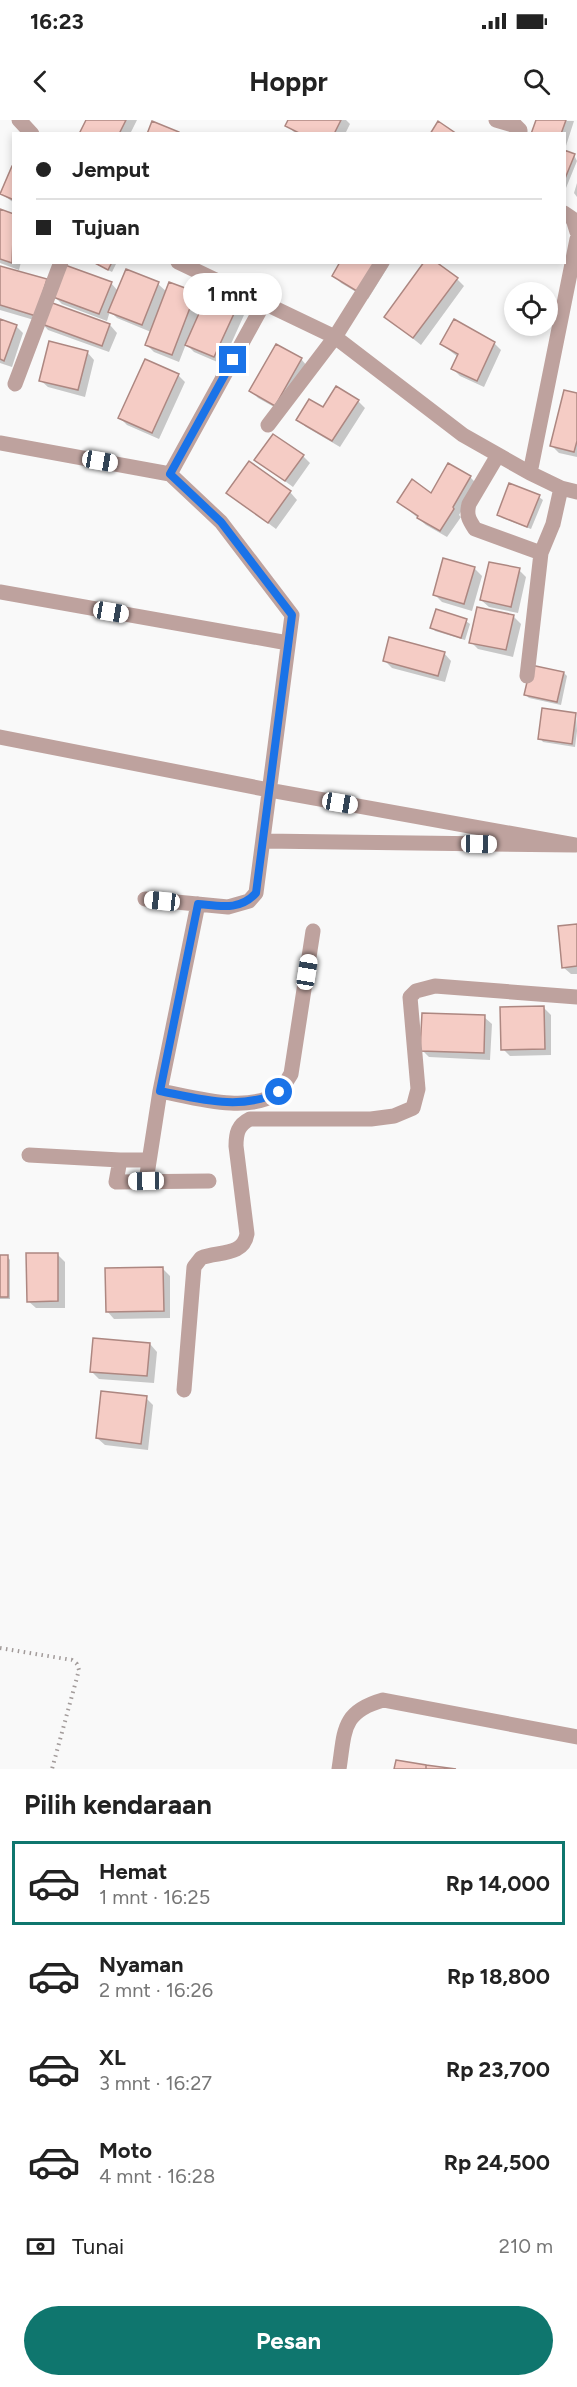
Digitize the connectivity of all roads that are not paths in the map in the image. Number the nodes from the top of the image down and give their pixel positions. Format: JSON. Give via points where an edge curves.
{"nodes":[{"id":1,"x":20,"y":120,"type":"edge"},
{"id":2,"x":496,"y":120,"type":"edge"},
{"id":3,"x":30,"y":132,"type":"edge"},
{"id":4,"x":520,"y":132,"type":"edge"},
{"id":5,"x":566,"y":214,"type":"edge"},
{"id":6,"x":577,"y":232,"type":"edge"},
{"id":7,"x":577,"y":239,"type":"edge"},
{"id":8,"x":60,"y":264,"type":"edge"},
{"id":9,"x":182,"y":264,"type":"edge"},
{"id":10,"x":381,"y":264,"type":"edge"},
{"id":11,"x":264,"y":303,"type":"junction"},
{"id":12,"x":335,"y":337,"type":"junction"},
{"id":13,"x":15,"y":384,"type":"dead end"},
{"id":14,"x":268,"y":424,"type":"dead end"},
{"id":15,"x":0,"y":443,"type":"edge"},
{"id":16,"x":498,"y":455,"type":"junction"},
{"id":17,"x":530,"y":473,"type":"junction"},
{"id":18,"x":170,"y":474,"type":"junction"},
{"id":19,"x":561,"y":488,"type":"junction"},
{"id":20,"x":577,"y":492,"type":"edge"},
{"id":21,"x":541,"y":554,"type":"junction"},
{"id":22,"x":0,"y":592,"type":"edge"},
{"id":23,"x":288,"y":643,"type":"junction"},
{"id":24,"x":527,"y":676,"type":"dead end"},
{"id":25,"x":0,"y":737,"type":"edge"},
{"id":26,"x":270,"y":790,"type":"junction"},
{"id":27,"x":263,"y":841,"type":"junction"},
{"id":28,"x":144,"y":899,"type":"dead end"},
{"id":29,"x":198,"y":904,"type":"junction"},
{"id":30,"x":313,"y":931,"type":"dead end"},
{"id":31,"x":577,"y":997,"type":"edge"},
{"id":32,"x":160,"y":1091,"type":"junction"},
{"id":33,"x":29,"y":1155,"type":"dead end"},
{"id":34,"x":120,"y":1160,"type":"junction"},
{"id":35,"x":149,"y":1160,"type":"junction"},
{"id":36,"x":146,"y":1181,"type":"junction"},
{"id":37,"x":209,"y":1181,"type":"dead end"},
{"id":38,"x":184,"y":1390,"type":"dead end"},
{"id":39,"x":577,"y":1737,"type":"edge"},
{"id":40,"x":339,"y":1769,"type":"edge"}],
"edges":[{"from":1,"to":3,"type":"street"},
{"from":2,"to":4,"type":"street","via":[[516,126]]},
{"from":5,"to":6,"type":"street","via":[[573,219]]},
{"from":7,"to":17,"type":"street"},
{"from":8,"to":13,"type":"street"},
{"from":9,"to":11,"type":"street"},
{"from":10,"to":12,"type":"street"},
{"from":11,"to":12,"type":"street"},
{"from":11,"to":18,"type":"street"},
{"from":12,"to":14,"type":"street"},
{"from":12,"to":16,"type":"street","via":[[463,435]]},
{"from":15,"to":18,"type":"street"},
{"from":16,"to":17,"type":"street"},
{"from":16,"to":21,"type":"street","via":[[469,504],[469,520],[475,529]]},
{"from":17,"to":19,"type":"street"},
{"from":18,"to":23,"type":"street","via":[[221,522],[292,615]]},
{"from":19,"to":20,"type":"street"},
{"from":19,"to":21,"type":"street"},
{"from":21,"to":24,"type":"street"},
{"from":22,"to":23,"type":"street"},
{"from":23,"to":26,"type":"street"},
{"from":25,"to":26,"type":"street"},
{"from":26,"to":27,"type":"street"},
{"from":26,"to":27,"type":"street","via":[[575,845]]},
{"from":27,"to":29,"type":"street","via":[[256,893],[249,901],[228,907]]},
{"from":28,"to":29,"type":"street"},
{"from":29,"to":32,"type":"street"},
{"from":30,"to":32,"type":"street","via":[[291,1074],[279,1092],[253,1102],[234,1102]]},
{"from":31,"to":38,"type":"street","via":[[435,986],[416,991],[410,997],[418,1089],[413,1108],[371,1119],[244,1122],[236,1136],[246,1240],[240,1248],[201,1258],[194,1267]]},
{"from":32,"to":35,"type":"street"},
{"from":33,"to":34,"type":"street"},
{"from":34,"to":35,"type":"street"},
{"from":34,"to":36,"type":"street","via":[[116,1182]]},
{"from":35,"to":36,"type":"street"},
{"from":36,"to":37,"type":"street"},
{"from":39,"to":40,"type":"street","via":[[383,1700],[355,1712],[346,1729]]}]}
